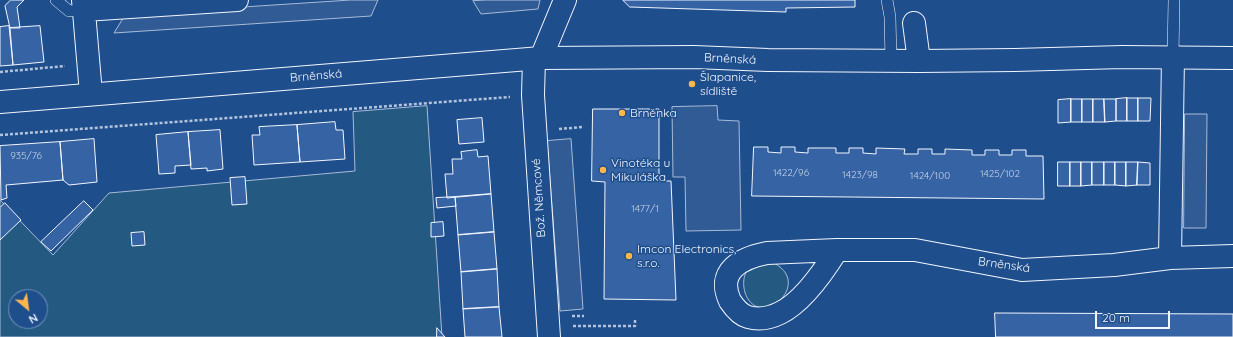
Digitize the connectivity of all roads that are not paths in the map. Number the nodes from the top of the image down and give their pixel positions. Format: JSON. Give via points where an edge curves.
{"nodes":[{"id":1,"x":56,"y":0,"type":"edge"},
{"id":2,"x":232,"y":0,"type":"edge"},
{"id":3,"x":237,"y":0,"type":"edge"},
{"id":4,"x":564,"y":0,"type":"edge"},
{"id":5,"x":887,"y":0,"type":"edge"},
{"id":6,"x":1174,"y":0,"type":"edge"},
{"id":7,"x":84,"y":5,"type":"edge"},
{"id":8,"x":914,"y":23,"type":"dead end"},
{"id":9,"x":1173,"y":56,"type":"junction"},
{"id":10,"x":537,"y":58,"type":"junction"},
{"id":11,"x":1233,"y":58,"type":"edge"},
{"id":12,"x":891,"y":61,"type":"junction"},
{"id":13,"x":920,"y":61,"type":"junction"},
{"id":14,"x":92,"y":94,"type":"junction"},
{"id":15,"x":0,"y":102,"type":"edge"},
{"id":16,"x":837,"y":250,"type":"junction"},
{"id":17,"x":1233,"y":256,"type":"edge"},
{"id":18,"x":1170,"y":258,"type":"junction"},
{"id":19,"x":549,"y":337,"type":"edge"}],
"edges":[{"from":1,"to":7,"type":"lane","via":[[69,12]]},
{"from":2,"to":3,"type":"street"},
{"from":2,"to":7,"type":"street"},
{"from":4,"to":10,"type":"street"},
{"from":5,"to":12,"type":"lane"},
{"from":6,"to":9,"type":"lane"},
{"from":7,"to":14,"type":"street"},
{"from":8,"to":13,"type":"street"},
{"from":9,"to":11,"type":"street","name":"Brněnská"},
{"from":9,"to":13,"type":"street","name":"Brněnská"},
{"from":9,"to":18,"type":"street"},
{"from":10,"to":12,"type":"street","name":"Brněnská","via":[[694,57]]},
{"from":10,"to":14,"type":"street","name":"Brněnská"},
{"from":10,"to":19,"type":"street","name":"Bož. Němcové","via":[[532,95]]},
{"from":12,"to":13,"type":"street","name":"Brněnská"},
{"from":14,"to":15,"type":"street","name":"Brněnská"},
{"from":16,"to":16,"type":"street","name":"Brněnská","via":[[755,255],[735,265],[729,273],[726,291],[732,304],[746,317],[769,317],[782,312],[806,292]]},
{"from":16,"to":18,"type":"street","name":"Brněnská","via":[[915,250],[1022,270],[1114,265]]},
{"from":17,"to":18,"type":"street","name":"Brněnská"}]}
